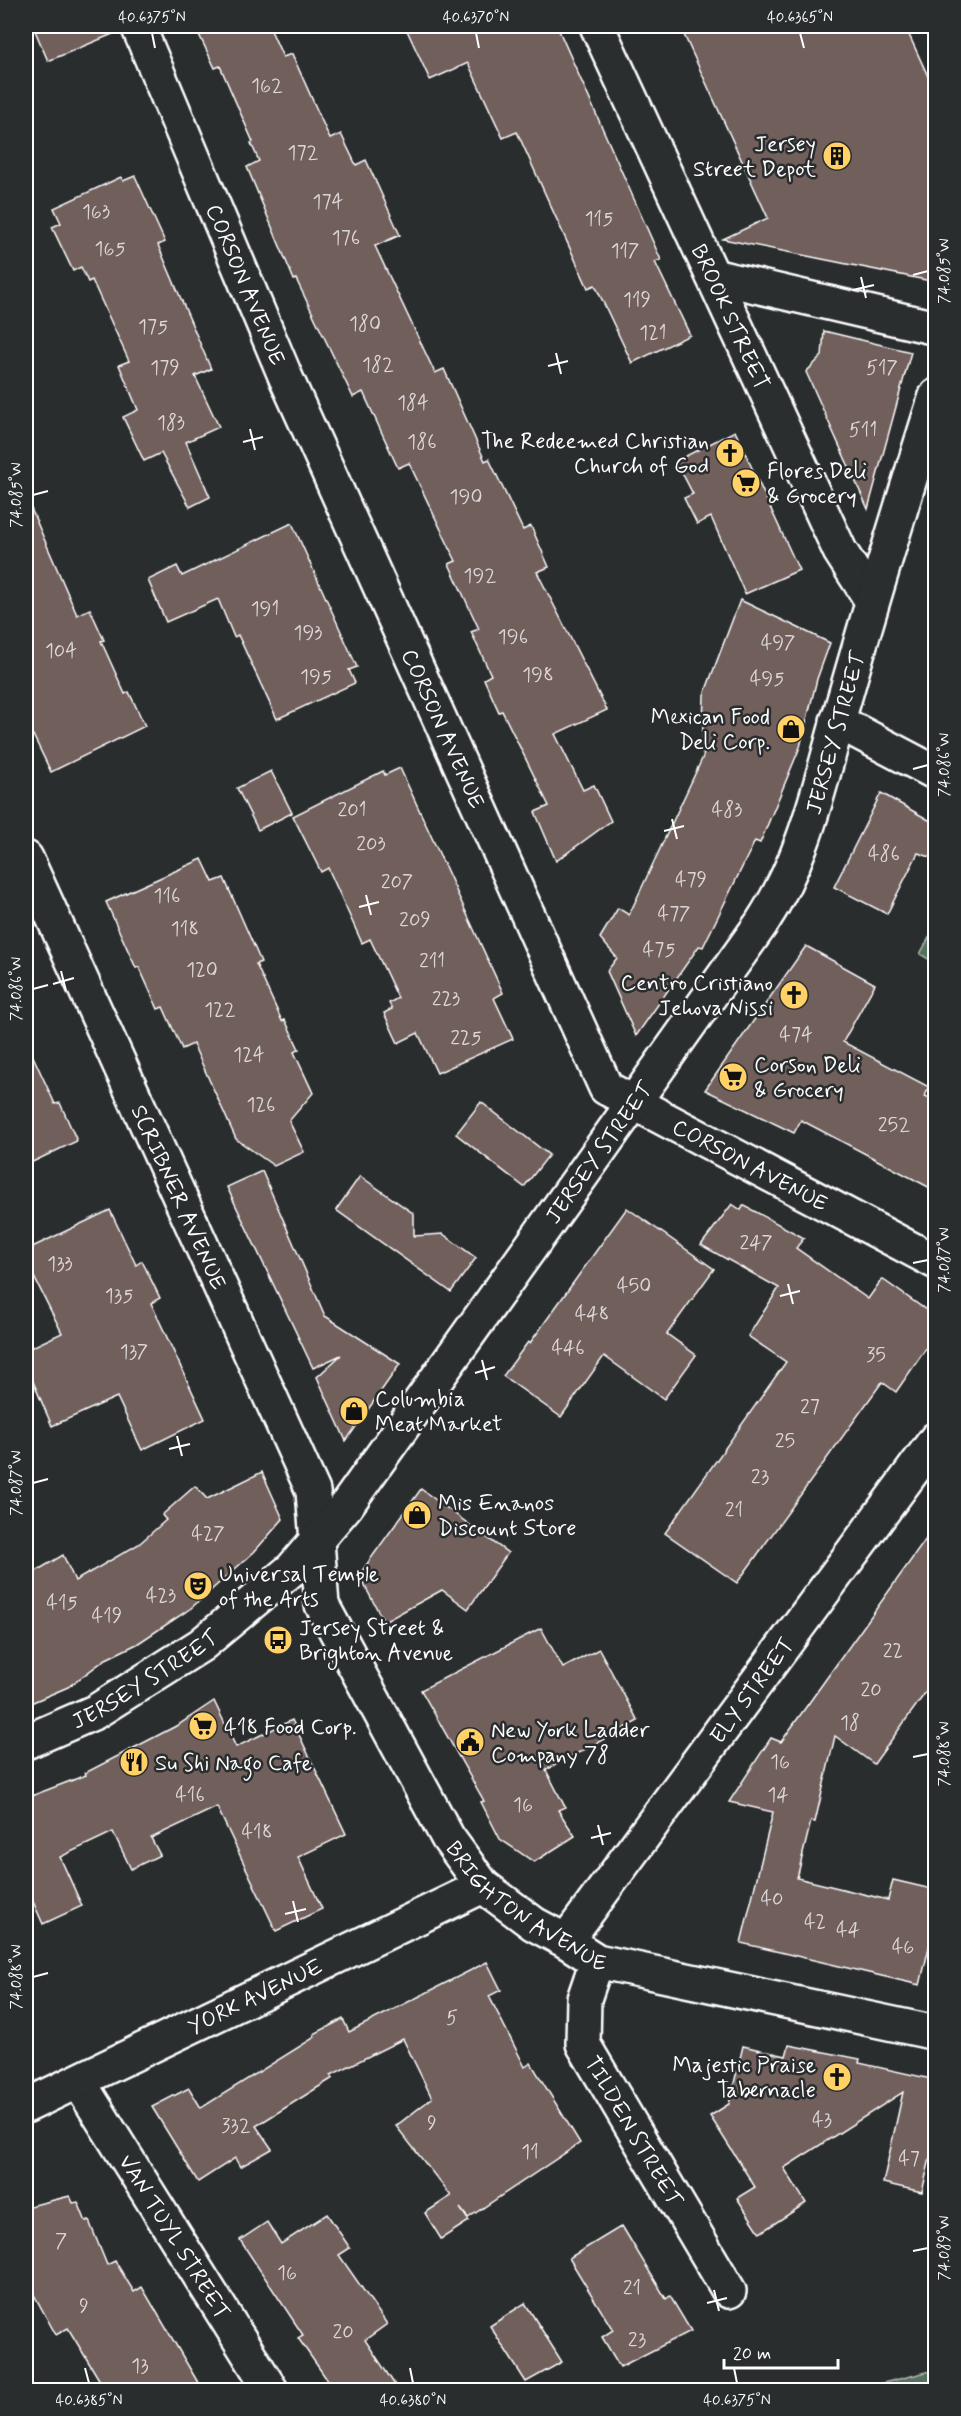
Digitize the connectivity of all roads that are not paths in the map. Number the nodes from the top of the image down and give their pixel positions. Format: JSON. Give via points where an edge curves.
{"nodes":[{"id":1,"x":138,"y":26,"type":"edge"},
{"id":2,"x":597,"y":26,"type":"edge"},
{"id":3,"x":713,"y":276,"type":"junction"},
{"id":4,"x":936,"y":328,"type":"edge"},
{"id":5,"x":936,"y":396,"type":"edge"},
{"id":6,"x":872,"y":601,"type":"junction"},
{"id":7,"x":837,"y":721,"type":"junction"},
{"id":8,"x":936,"y":773,"type":"edge"},
{"id":9,"x":26,"y":858,"type":"edge"},
{"id":10,"x":634,"y":1104,"type":"junction"},
{"id":11,"x":936,"y":1262,"type":"edge"},
{"id":12,"x":936,"y":1439,"type":"edge"},
{"id":13,"x":317,"y":1540,"type":"junction"},
{"id":14,"x":26,"y":1742,"type":"edge"},
{"id":15,"x":483,"y":1886,"type":"junction"},
{"id":16,"x":566,"y":1941,"type":"junction"},
{"id":17,"x":597,"y":1961,"type":"junction"},
{"id":18,"x":936,"y":2033,"type":"edge"},
{"id":19,"x":79,"y":2082,"type":"junction"},
{"id":20,"x":26,"y":2106,"type":"edge"},
{"id":21,"x":729,"y":2291,"type":"dead end"},
{"id":22,"x":272,"y":2391,"type":"edge"}],
"edges":[{"from":1,"to":10,"type":"street","name":"CORSON AVENUE","via":[[286,378],[606,1088]]},
{"from":2,"to":3,"type":"street","name":"BROOK STREET"},
{"from":3,"to":4,"type":"street"},
{"from":3,"to":6,"type":"street","name":"BROOK STREET","via":[[840,551]]},
{"from":5,"to":6,"type":"street","name":"JERSEY STREET"},
{"from":6,"to":7,"type":"street","name":"JERSEY STREET"},
{"from":7,"to":8,"type":"street"},
{"from":7,"to":10,"type":"street","name":"JERSEY STREET","via":[[803,847],[784,886]]},
{"from":9,"to":13,"type":"street","name":"SCRIBNER AVENUE","via":[[313,1491]]},
{"from":10,"to":11,"type":"street","name":"CORSON AVENUE"},
{"from":10,"to":13,"type":"street","name":"JERSEY STREET","via":[[346,1506]]},
{"from":12,"to":16,"type":"street","name":"ELY STREET"},
{"from":13,"to":14,"type":"street","name":"JERSEY STREET","via":[[292,1569],[178,1662],[95,1712]]},
{"from":13,"to":15,"type":"street","name":"BRIGHTON AVENUE","via":[[322,1605],[448,1838]]},
{"from":15,"to":16,"type":"street","name":"BRIGHTON AVENUE","via":[[534,1924]]},
{"from":15,"to":19,"type":"street","name":"YORK AVENUE"},
{"from":16,"to":17,"type":"street","name":"BRIGHTON AVENUE"},
{"from":17,"to":18,"type":"street","name":"BRIGHTON AVENUE"},
{"from":17,"to":21,"type":"street","name":"TILDEN STREET","via":[[584,2000],[583,2044]]},
{"from":19,"to":20,"type":"street","name":"YORK AVENUE"},
{"from":19,"to":22,"type":"street","name":"VAN TUYL STREET"}]}
